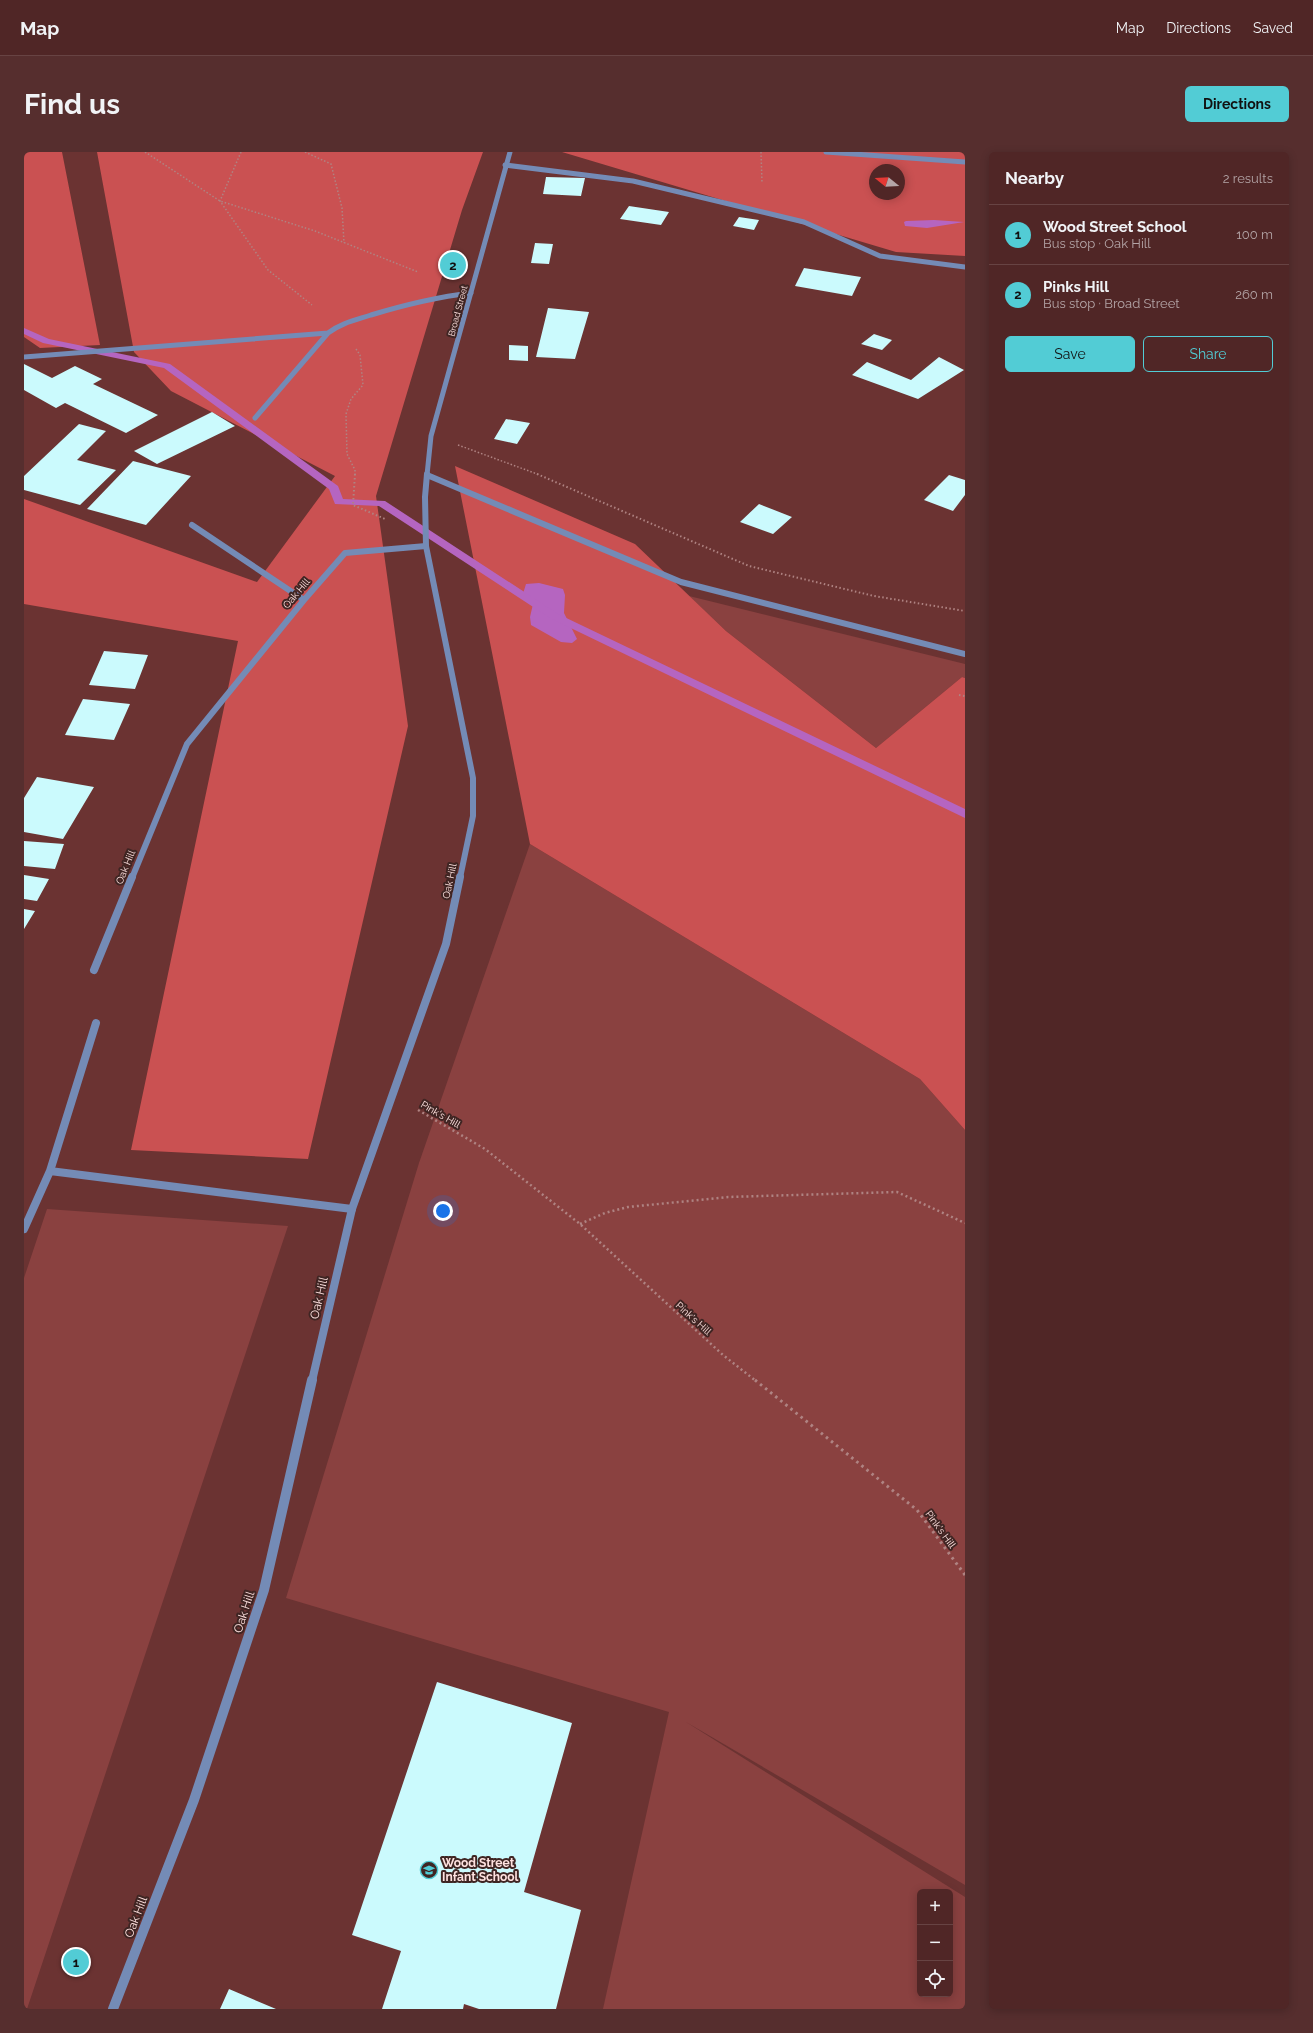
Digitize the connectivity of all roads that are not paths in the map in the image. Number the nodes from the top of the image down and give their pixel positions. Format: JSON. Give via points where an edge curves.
{"nodes":[{"id":1,"x":510,"y":152,"type":"edge"},
{"id":2,"x":826,"y":152,"type":"edge"},
{"id":3,"x":965,"y":162,"type":"edge"},
{"id":4,"x":506,"y":165,"type":"junction"},
{"id":5,"x":965,"y":267,"type":"edge"},
{"id":6,"x":471,"y":293,"type":"junction"},
{"id":7,"x":328,"y":333,"type":"junction"},
{"id":8,"x":24,"y":357,"type":"edge"},
{"id":9,"x":255,"y":418,"type":"dead end"},
{"id":10,"x":427,"y":475,"type":"junction"},
{"id":11,"x":192,"y":525,"type":"dead end"},
{"id":12,"x":426,"y":545,"type":"junction"},
{"id":13,"x":304,"y":600,"type":"junction"},
{"id":14,"x":965,"y":654,"type":"edge"},
{"id":15,"x":94,"y":970,"type":"dead end"},
{"id":16,"x":96,"y":1024,"type":"dead end"},
{"id":17,"x":50,"y":1171,"type":"junction"},
{"id":18,"x":352,"y":1209,"type":"junction"},
{"id":19,"x":24,"y":1229,"type":"edge"},
{"id":20,"x":113,"y":2009,"type":"edge"}],
"edges":[{"from":1,"to":4,"type":"street","name":"Broad Street"},
{"from":2,"to":3,"type":"street"},
{"from":4,"to":5,"type":"street","via":[[633,180],[804,222],[880,256]]},
{"from":4,"to":6,"type":"street","name":"Broad Street"},
{"from":6,"to":7,"type":"street","via":[[398,306],[337,326]]},
{"from":6,"to":10,"type":"street","name":"Broad Street","via":[[431,436]]},
{"from":7,"to":8,"type":"street"},
{"from":7,"to":9,"type":"street"},
{"from":10,"to":12,"type":"street","name":"Oak Hill"},
{"from":10,"to":14,"type":"street","via":[[681,582]]},
{"from":11,"to":13,"type":"street"},
{"from":12,"to":13,"type":"street","name":"Oak Hill","via":[[345,553]]},
{"from":12,"to":18,"type":"street","name":"Oak Hill","via":[[467,740],[473,778],[473,816],[446,944]]},
{"from":13,"to":15,"type":"street","name":"Oak Hill","via":[[187,744]]},
{"from":16,"to":17,"type":"street"},
{"from":17,"to":18,"type":"street"},
{"from":17,"to":19,"type":"street"},
{"from":18,"to":20,"type":"street","name":"Oak Hill","via":[[264,1590],[194,1800]]}]}
